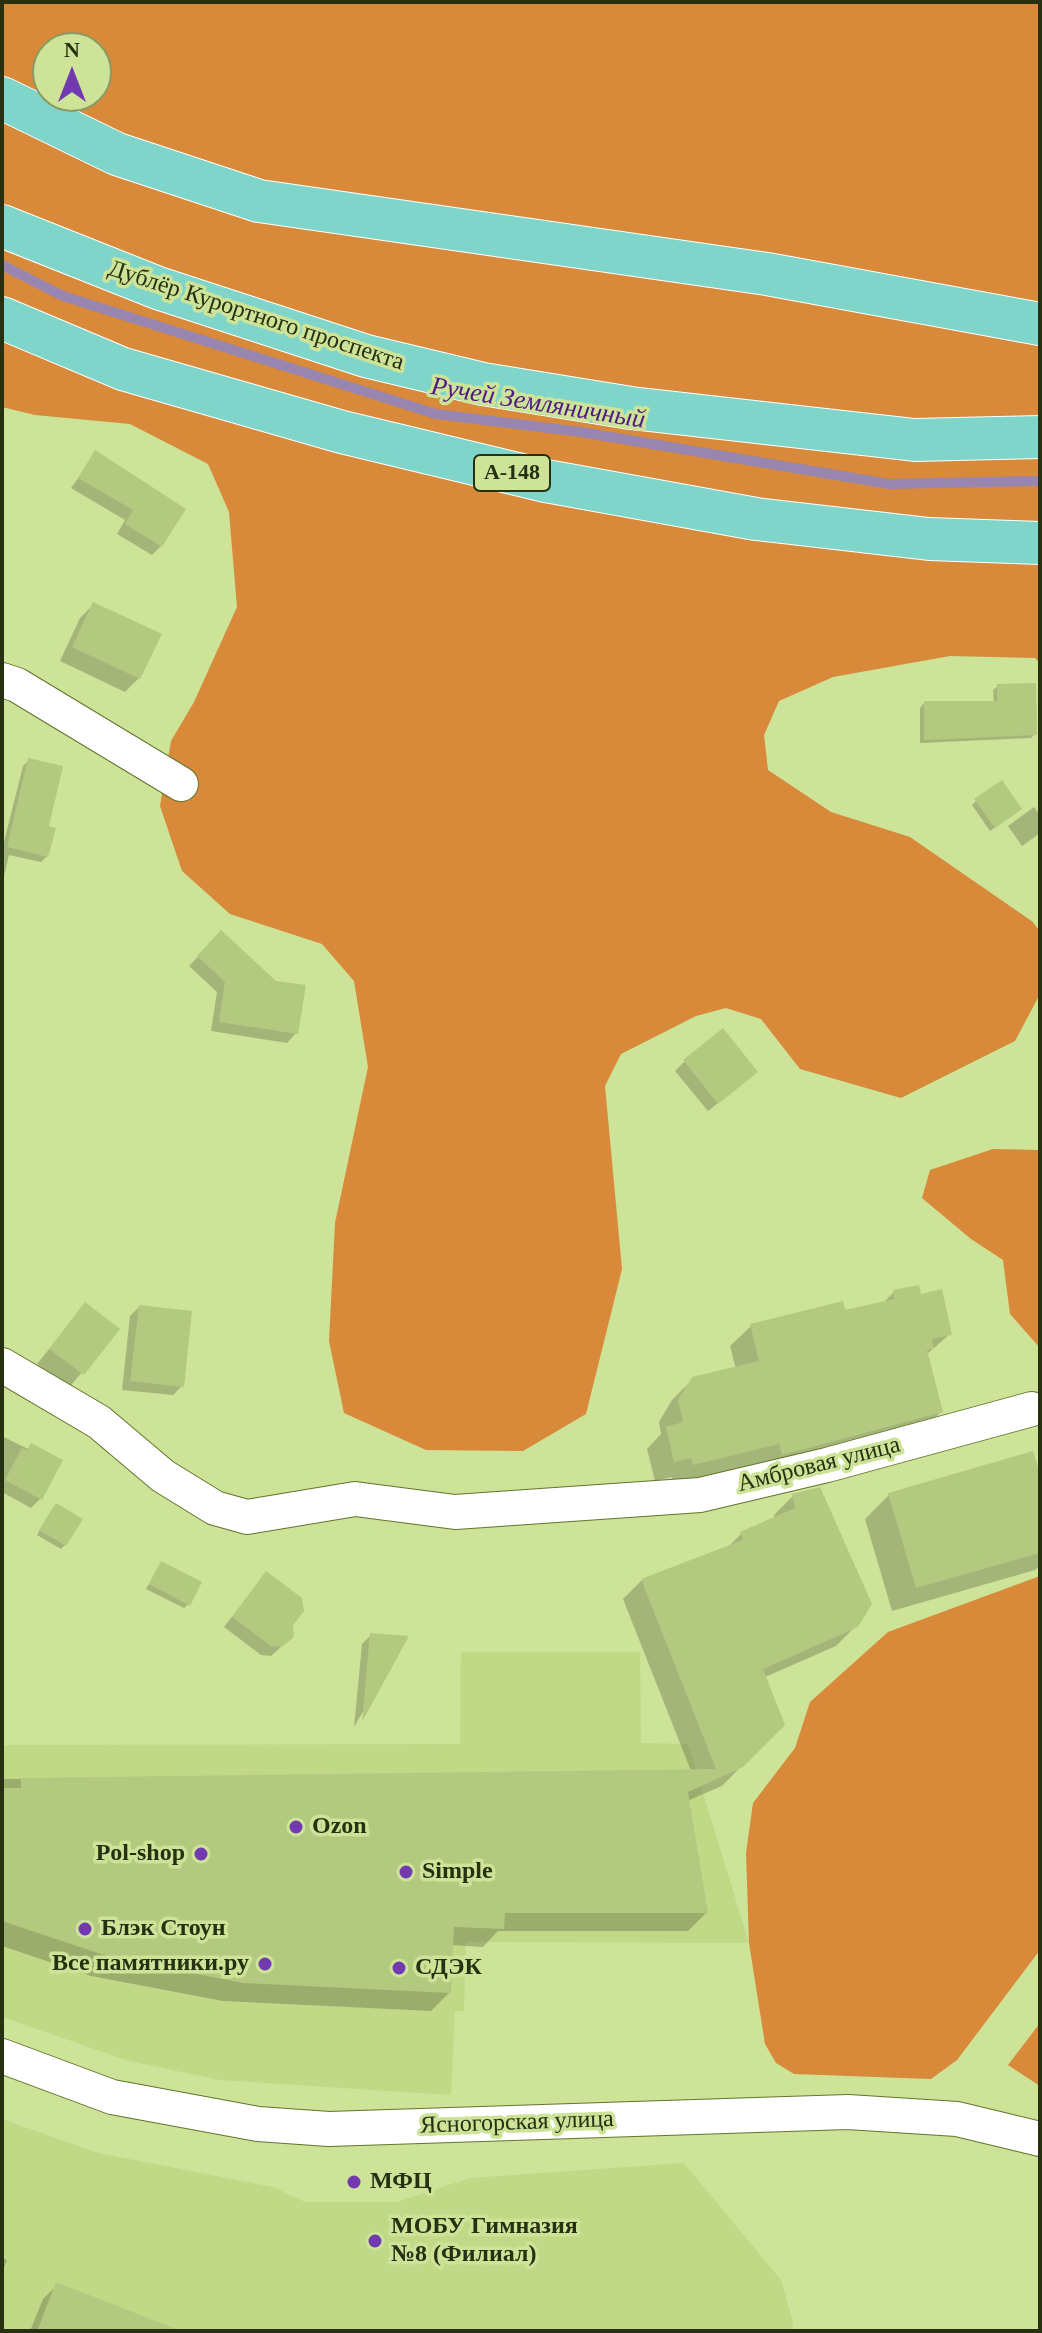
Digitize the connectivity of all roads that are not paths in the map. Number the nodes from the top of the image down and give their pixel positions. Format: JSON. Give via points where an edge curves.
{"nodes":[{"id":1,"x":2,"y":98,"type":"edge"},
{"id":2,"x":2,"y":226,"type":"edge"},
{"id":3,"x":2,"y":318,"type":"edge"},
{"id":4,"x":1040,"y":324,"type":"edge"},
{"id":5,"x":1040,"y":437,"type":"edge"},
{"id":6,"x":1040,"y":543,"type":"edge"},
{"id":7,"x":2,"y":680,"type":"edge"},
{"id":8,"x":181,"y":784,"type":"dead end"},
{"id":9,"x":2,"y":1365,"type":"edge"},
{"id":10,"x":1032,"y":1409,"type":"dead end"},
{"id":11,"x":2,"y":2056,"type":"edge"},
{"id":12,"x":1040,"y":2139,"type":"edge"}],
"edges":[{"from":1,"to":4,"type":"main road","via":[[117,154],[259,201],[706,265]]},
{"from":2,"to":5,"type":"main road","name":"Дублёр Курортного проспекта","via":[[158,288],[366,356],[483,384],[631,408],[915,440]]},
{"from":3,"to":6,"type":"main road","number":"А-148","via":[[123,369],[342,432],[546,481],[756,519],[929,539]]},
{"from":7,"to":8,"type":"street"},
{"from":9,"to":10,"type":"street","name":"Амбровая улица","via":[[99,1422],[176,1484],[215,1508],[247,1517],[355,1499],[455,1512],[700,1495]]},
{"from":11,"to":12,"type":"street","name":"Ясногорская улица","via":[[112,2097],[258,2124],[329,2129],[848,2112],[957,2119]]}]}
